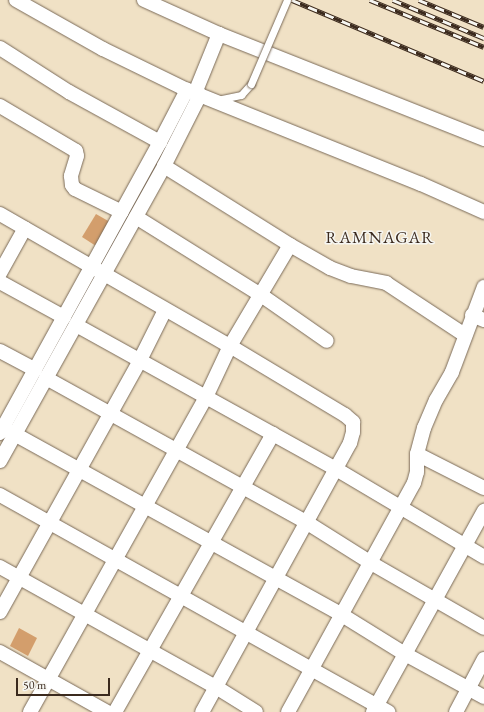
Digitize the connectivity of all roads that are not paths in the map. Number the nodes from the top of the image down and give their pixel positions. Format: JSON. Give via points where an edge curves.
{"nodes":[{"id":1,"x":16,"y":0,"type":"edge"},
{"id":2,"x":144,"y":0,"type":"edge"},
{"id":3,"x":287,"y":0,"type":"edge"},
{"id":4,"x":219,"y":34,"type":"junction"},
{"id":5,"x":0,"y":48,"type":"edge"},
{"id":6,"x":194,"y":93,"type":"junction"},
{"id":7,"x":213,"y":100,"type":"junction"},
{"id":8,"x":0,"y":106,"type":"edge"},
{"id":9,"x":484,"y":139,"type":"edge"},
{"id":10,"x":160,"y":142,"type":"junction"},
{"id":11,"x":164,"y":166,"type":"junction"},
{"id":12,"x":122,"y":212,"type":"junction"},
{"id":13,"x":484,"y":212,"type":"edge"},
{"id":14,"x":0,"y":214,"type":"edge"},
{"id":15,"x":136,"y":217,"type":"junction"},
{"id":16,"x":25,"y":228,"type":"junction"},
{"id":17,"x":290,"y":245,"type":"junction"},
{"id":18,"x":92,"y":266,"type":"junction"},
{"id":19,"x":0,"y":273,"type":"edge"},
{"id":20,"x":104,"y":274,"type":"junction"},
{"id":21,"x":0,"y":282,"type":"edge"},
{"id":22,"x":484,"y":287,"type":"edge"},
{"id":23,"x":261,"y":295,"type":"junction"},
{"id":24,"x":165,"y":310,"type":"junction"},
{"id":25,"x":478,"y":318,"type":"edge"},
{"id":26,"x":70,"y":321,"type":"junction"},
{"id":27,"x":465,"y":335,"type":"junction"},
{"id":28,"x":327,"y":341,"type":"dead end"},
{"id":29,"x":230,"y":346,"type":"junction"},
{"id":30,"x":0,"y":351,"type":"edge"},
{"id":31,"x":140,"y":360,"type":"junction"},
{"id":32,"x":41,"y":374,"type":"junction"},
{"id":33,"x":206,"y":396,"type":"junction"},
{"id":34,"x":110,"y":414,"type":"junction"},
{"id":35,"x":5,"y":430,"type":"edge"},
{"id":36,"x":273,"y":434,"type":"junction"},
{"id":37,"x":176,"y":450,"type":"junction"},
{"id":38,"x":417,"y":454,"type":"junction"},
{"id":39,"x":0,"y":461,"type":"edge"},
{"id":40,"x":336,"y":468,"type":"junction"},
{"id":41,"x":79,"y":470,"type":"junction"},
{"id":42,"x":242,"y":487,"type":"junction"},
{"id":43,"x":484,"y":488,"type":"edge"},
{"id":44,"x":0,"y":495,"type":"edge"},
{"id":45,"x":145,"y":506,"type":"junction"},
{"id":46,"x":400,"y":507,"type":"junction"},
{"id":47,"x":484,"y":511,"type":"edge"},
{"id":48,"x":306,"y":522,"type":"junction"},
{"id":49,"x":50,"y":523,"type":"junction"},
{"id":50,"x":211,"y":542,"type":"junction"},
{"id":51,"x":465,"y":546,"type":"junction"},
{"id":52,"x":484,"y":557,"type":"edge"},
{"id":53,"x":115,"y":559,"type":"junction"},
{"id":54,"x":371,"y":563,"type":"junction"},
{"id":55,"x":0,"y":567,"type":"edge"},
{"id":56,"x":20,"y":578,"type":"junction"},
{"id":57,"x":276,"y":578,"type":"junction"},
{"id":58,"x":180,"y":596,"type":"junction"},
{"id":59,"x":435,"y":599,"type":"junction"},
{"id":60,"x":0,"y":612,"type":"edge"},
{"id":61,"x":85,"y":614,"type":"junction"},
{"id":62,"x":342,"y":615,"type":"junction"},
{"id":63,"x":484,"y":628,"type":"edge"},
{"id":64,"x":246,"y":633,"type":"junction"},
{"id":65,"x":150,"y":650,"type":"junction"},
{"id":66,"x":0,"y":652,"type":"edge"},
{"id":67,"x":406,"y":654,"type":"junction"},
{"id":68,"x":484,"y":659,"type":"edge"},
{"id":69,"x":312,"y":669,"type":"junction"},
{"id":70,"x":48,"y":678,"type":"junction"},
{"id":71,"x":216,"y":687,"type":"junction"},
{"id":72,"x":469,"y":688,"type":"junction"},
{"id":73,"x":484,"y":697,"type":"edge"},
{"id":74,"x":379,"y":710,"type":"edge"},
{"id":75,"x":30,"y":712,"type":"edge"},
{"id":76,"x":107,"y":712,"type":"edge"},
{"id":77,"x":115,"y":712,"type":"edge"},
{"id":78,"x":202,"y":712,"type":"edge"},
{"id":79,"x":256,"y":712,"type":"edge"},
{"id":80,"x":288,"y":712,"type":"edge"},
{"id":81,"x":456,"y":712,"type":"edge"}],
"edges":[{"from":1,"to":6,"type":"street","via":[[103,49]]},
{"from":2,"to":4,"type":"street"},
{"from":3,"to":7,"type":"lane","bridge":true,"via":[[252,84],[234,97]]},
{"from":4,"to":6,"type":"street"},
{"from":4,"to":9,"type":"street"},
{"from":5,"to":10,"type":"street","via":[[69,92]]},
{"from":6,"to":7,"type":"street"},
{"from":6,"to":10,"type":"street"},
{"from":6,"to":11,"type":"street"},
{"from":7,"to":13,"type":"street"},
{"from":8,"to":12,"type":"street","via":[[76,150],[77,156],[71,176],[72,185],[75,189]]},
{"from":10,"to":12,"type":"street"},
{"from":11,"to":15,"type":"street"},
{"from":11,"to":17,"type":"street"},
{"from":12,"to":18,"type":"street"},
{"from":14,"to":16,"type":"street"},
{"from":15,"to":20,"type":"street"},
{"from":15,"to":23,"type":"street"},
{"from":16,"to":18,"type":"street"},
{"from":16,"to":19,"type":"street"},
{"from":17,"to":23,"type":"street"},
{"from":17,"to":27,"type":"street","via":[[346,274],[386,283]]},
{"from":18,"to":20,"type":"street"},
{"from":18,"to":26,"type":"street"},
{"from":20,"to":24,"type":"street"},
{"from":20,"to":26,"type":"street"},
{"from":21,"to":26,"type":"street"},
{"from":22,"to":25,"type":"street"},
{"from":23,"to":28,"type":"street"},
{"from":23,"to":29,"type":"street"},
{"from":24,"to":29,"type":"street"},
{"from":24,"to":31,"type":"street"},
{"from":25,"to":27,"type":"street"},
{"from":26,"to":31,"type":"street"},
{"from":26,"to":32,"type":"street"},
{"from":27,"to":38,"type":"street","via":[[452,372],[430,414]]},
{"from":29,"to":33,"type":"street"},
{"from":29,"to":40,"type":"street","via":[[346,415],[352,422],[353,432]]},
{"from":30,"to":32,"type":"street"},
{"from":31,"to":33,"type":"street"},
{"from":31,"to":34,"type":"street"},
{"from":32,"to":34,"type":"street"},
{"from":32,"to":35,"type":"street"},
{"from":33,"to":36,"type":"street"},
{"from":33,"to":37,"type":"street"},
{"from":34,"to":37,"type":"street"},
{"from":34,"to":41,"type":"street"},
{"from":35,"to":39,"type":"street"},
{"from":35,"to":41,"type":"street"},
{"from":36,"to":40,"type":"street"},
{"from":36,"to":42,"type":"street"},
{"from":37,"to":42,"type":"street"},
{"from":37,"to":45,"type":"street"},
{"from":38,"to":43,"type":"street"},
{"from":38,"to":46,"type":"street","via":[[414,483]]},
{"from":40,"to":46,"type":"street"},
{"from":40,"to":48,"type":"street"},
{"from":41,"to":45,"type":"street"},
{"from":41,"to":49,"type":"street"},
{"from":42,"to":48,"type":"street"},
{"from":42,"to":50,"type":"street"},
{"from":44,"to":49,"type":"street"},
{"from":45,"to":50,"type":"street"},
{"from":45,"to":53,"type":"street"},
{"from":46,"to":51,"type":"street"},
{"from":46,"to":54,"type":"street"},
{"from":47,"to":51,"type":"street"},
{"from":48,"to":54,"type":"street"},
{"from":48,"to":57,"type":"street"},
{"from":49,"to":53,"type":"street"},
{"from":49,"to":56,"type":"street"},
{"from":50,"to":57,"type":"street"},
{"from":50,"to":58,"type":"street"},
{"from":51,"to":52,"type":"street"},
{"from":51,"to":59,"type":"street"},
{"from":53,"to":58,"type":"street"},
{"from":53,"to":61,"type":"street"},
{"from":54,"to":59,"type":"street"},
{"from":54,"to":62,"type":"street"},
{"from":55,"to":56,"type":"street"},
{"from":56,"to":60,"type":"street"},
{"from":56,"to":61,"type":"street"},
{"from":57,"to":62,"type":"street"},
{"from":57,"to":64,"type":"street"},
{"from":58,"to":64,"type":"street"},
{"from":58,"to":65,"type":"street"},
{"from":59,"to":63,"type":"street"},
{"from":59,"to":67,"type":"street"},
{"from":61,"to":65,"type":"street"},
{"from":61,"to":70,"type":"street"},
{"from":62,"to":67,"type":"street"},
{"from":62,"to":69,"type":"street"},
{"from":64,"to":69,"type":"street"},
{"from":64,"to":71,"type":"street"},
{"from":65,"to":71,"type":"street"},
{"from":65,"to":77,"type":"street"},
{"from":66,"to":70,"type":"street"},
{"from":67,"to":72,"type":"street"},
{"from":67,"to":74,"type":"street"},
{"from":68,"to":72,"type":"street"},
{"from":69,"to":74,"type":"street"},
{"from":69,"to":80,"type":"street"},
{"from":70,"to":75,"type":"street"},
{"from":70,"to":76,"type":"street"},
{"from":71,"to":78,"type":"street"},
{"from":71,"to":79,"type":"street"},
{"from":72,"to":73,"type":"street"},
{"from":72,"to":81,"type":"street"}]}
